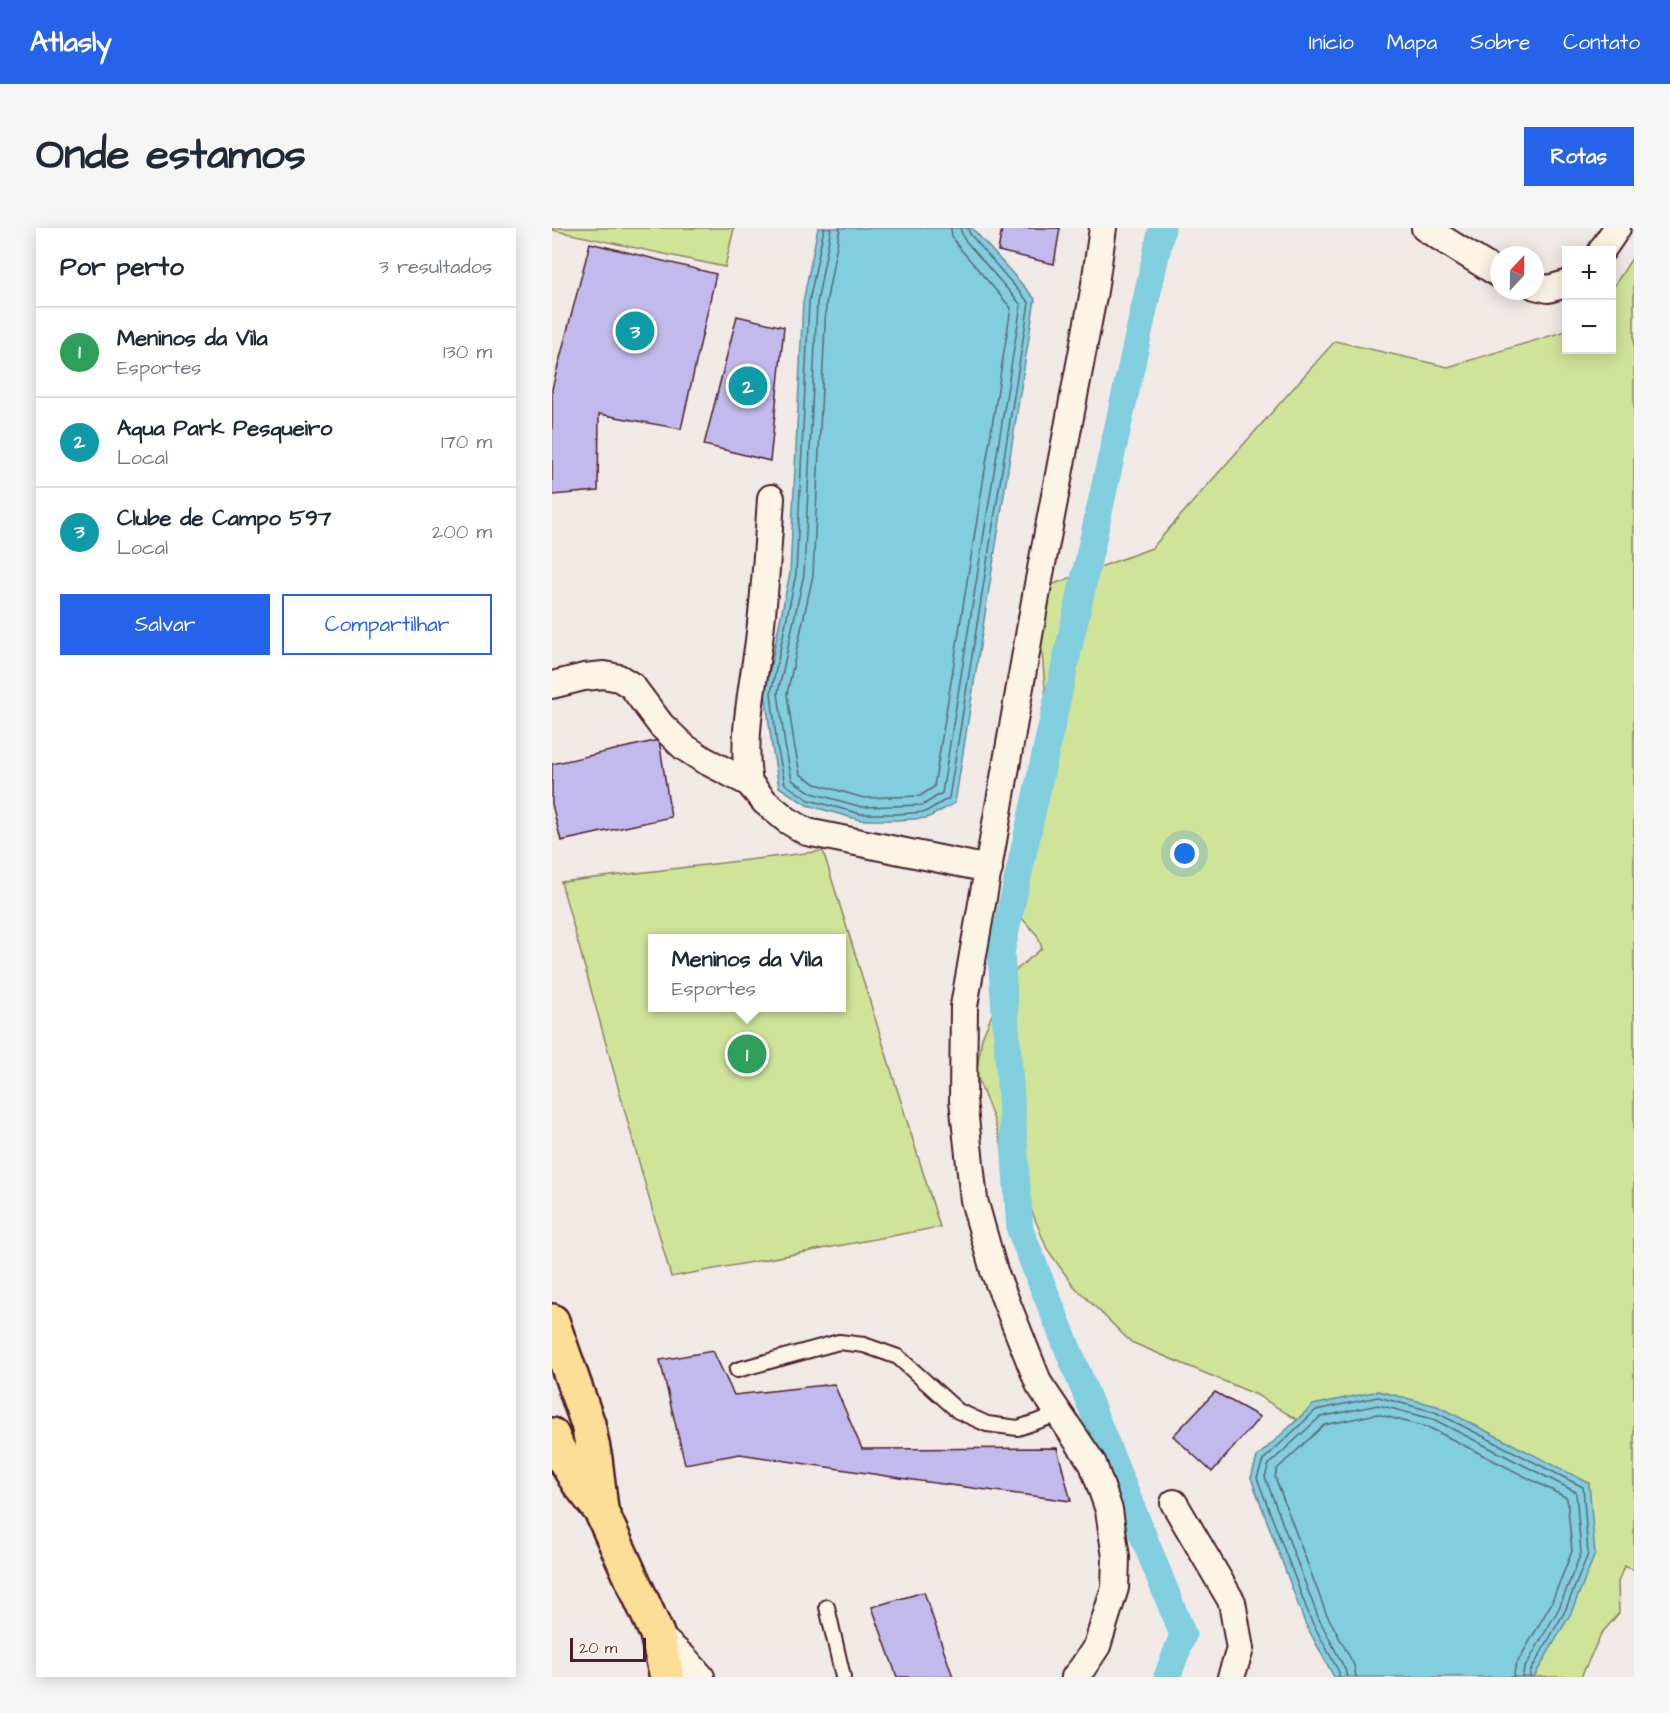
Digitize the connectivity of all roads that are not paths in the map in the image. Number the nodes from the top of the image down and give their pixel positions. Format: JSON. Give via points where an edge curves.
{"nodes":[{"id":1,"x":1103,"y":228,"type":"edge"},
{"id":2,"x":1425,"y":228,"type":"edge"},
{"id":3,"x":1617,"y":228,"type":"edge"},
{"id":4,"x":1605,"y":246,"type":"edge"},
{"id":5,"x":1490,"y":268,"type":"edge"},
{"id":6,"x":1562,"y":285,"type":"edge"},
{"id":7,"x":1544,"y":288,"type":"edge"},
{"id":8,"x":771,"y":498,"type":"dead end"},
{"id":9,"x":552,"y":685,"type":"edge"},
{"id":10,"x":749,"y":783,"type":"junction"},
{"id":11,"x":989,"y":868,"type":"junction"},
{"id":12,"x":552,"y":1321,"type":"edge"},
{"id":13,"x":737,"y":1370,"type":"dead end"},
{"id":14,"x":1059,"y":1414,"type":"junction"},
{"id":15,"x":552,"y":1435,"type":"edge"},
{"id":16,"x":1174,"y":1503,"type":"dead end"},
{"id":17,"x":601,"y":1511,"type":"junction"},
{"id":18,"x":827,"y":1607,"type":"dead end"},
{"id":19,"x":657,"y":1634,"type":"junction"},
{"id":20,"x":667,"y":1677,"type":"edge"},
{"id":21,"x":701,"y":1677,"type":"edge"},
{"id":22,"x":843,"y":1677,"type":"edge"},
{"id":23,"x":1075,"y":1677,"type":"edge"},
{"id":24,"x":1232,"y":1677,"type":"edge"}],
"edges":[{"from":1,"to":11,"type":"street"},
{"from":2,"to":5,"type":"street"},
{"from":3,"to":4,"type":"street"},
{"from":6,"to":7,"type":"street"},
{"from":8,"to":10,"type":"street","via":[[765,592],[747,735],[745,762]]},
{"from":9,"to":10,"type":"street","via":[[584,677],[619,678],[632,686],[684,747]]},
{"from":10,"to":11,"type":"street","via":[[765,802],[807,832]]},
{"from":11,"to":14,"type":"street","via":[[964,1006],[963,1100],[974,1200],[994,1271],[1039,1384]]},
{"from":12,"to":17,"type":"main road","via":[[588,1424]]},
{"from":13,"to":14,"type":"lane","via":[[838,1342],[864,1344],[898,1357],[958,1411],[987,1424],[1018,1428]]},
{"from":14,"to":23,"type":"street","via":[[1093,1464],[1109,1510],[1116,1557],[1115,1588],[1106,1622],[1097,1646]]},
{"from":15,"to":17,"type":"main road"},
{"from":16,"to":24,"type":"street","via":[[1232,1602],[1240,1649]]},
{"from":17,"to":19,"type":"main road"},
{"from":18,"to":22,"type":"lane"},
{"from":19,"to":20,"type":"main road"},
{"from":19,"to":21,"type":"street"}]}
